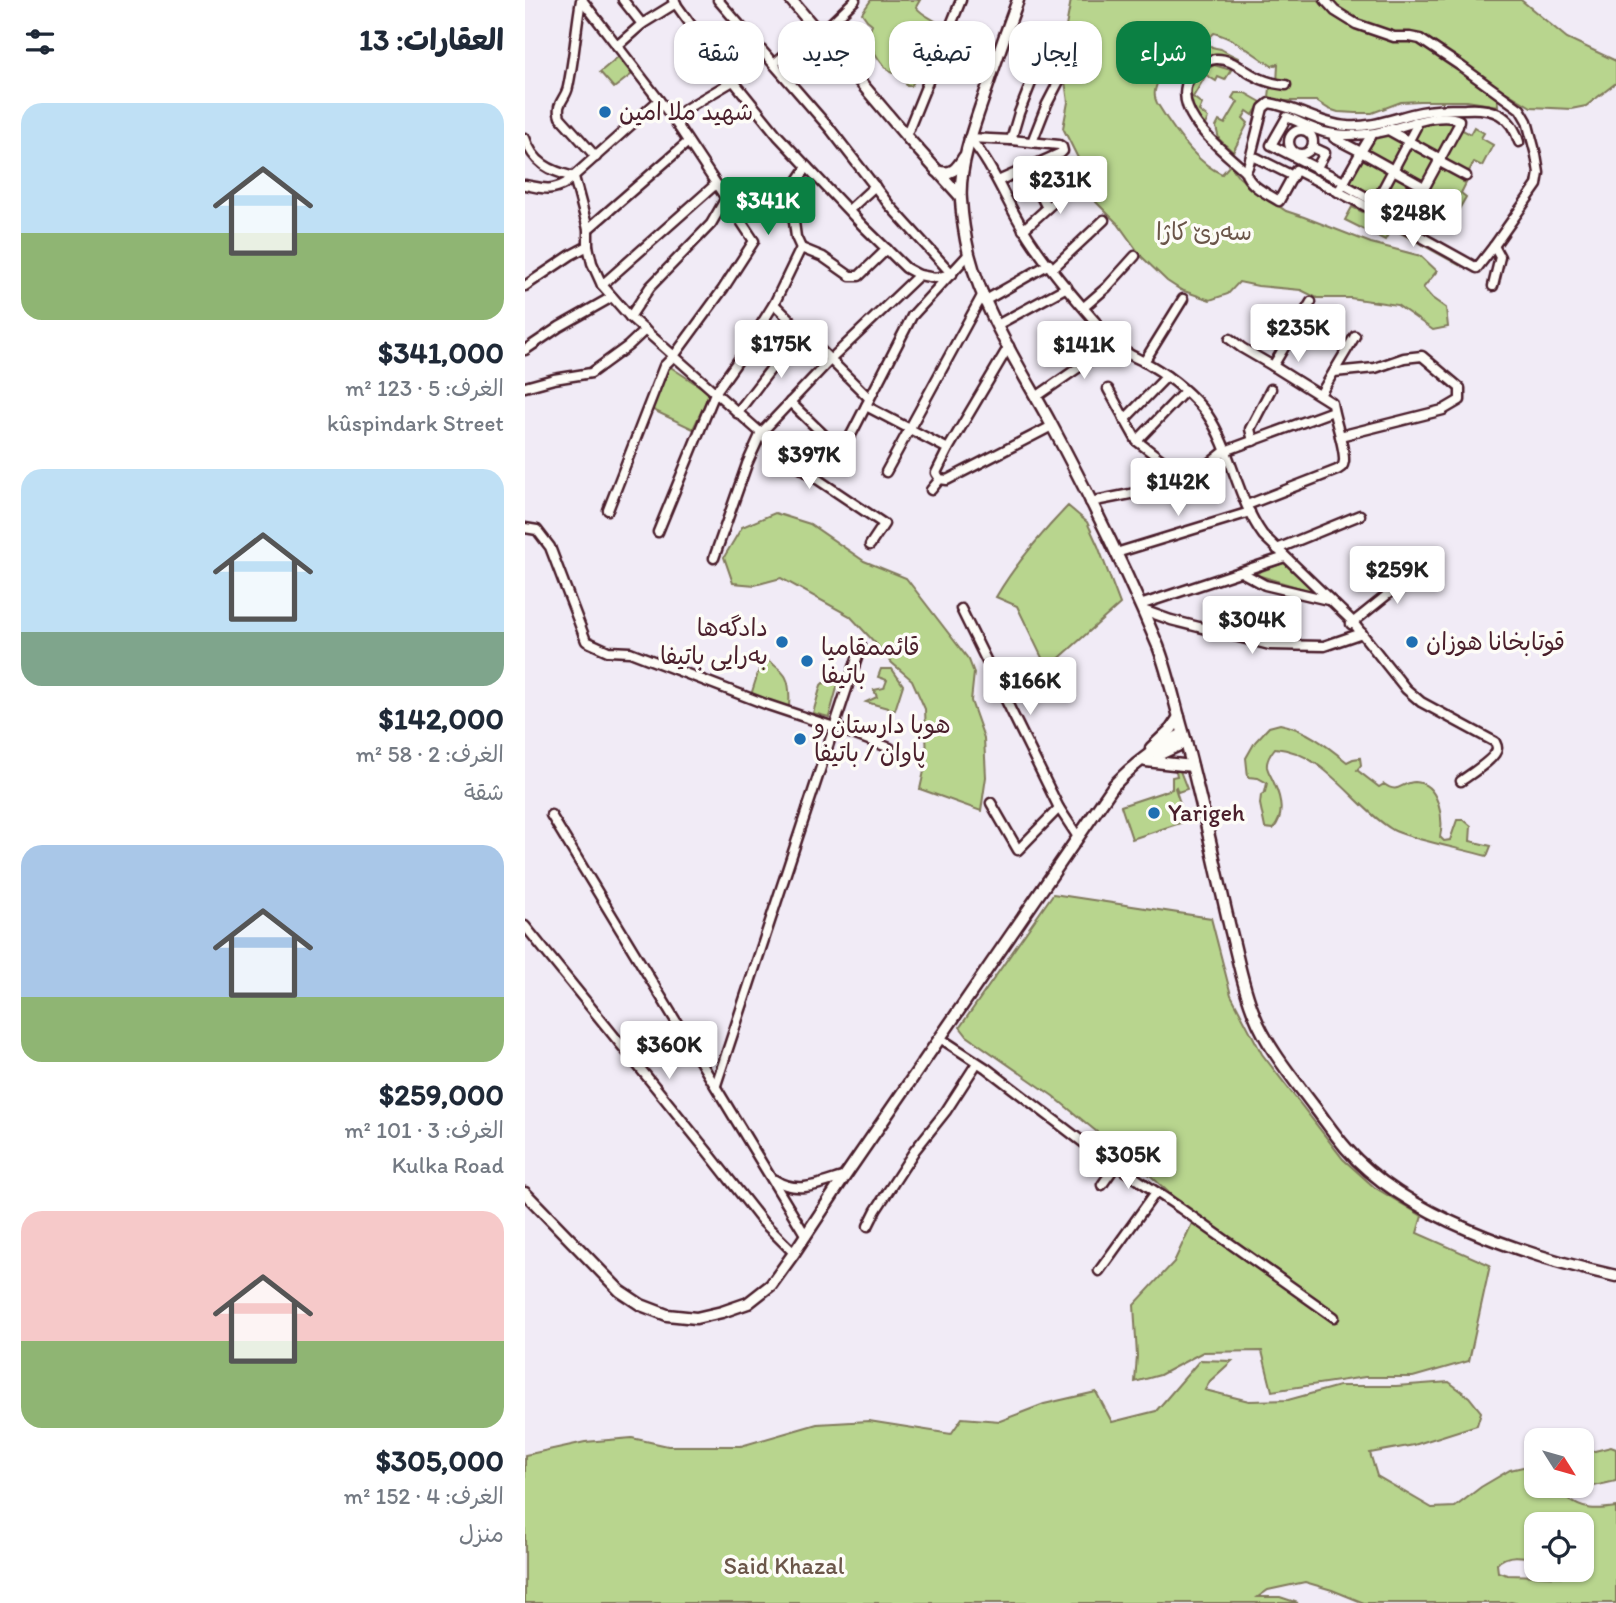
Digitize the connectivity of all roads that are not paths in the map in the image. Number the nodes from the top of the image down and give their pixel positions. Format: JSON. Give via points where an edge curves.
{"nodes":[{"id":1,"x":581,"y":0,"type":"edge"},
{"id":2,"x":623,"y":0,"type":"edge"},
{"id":3,"x":718,"y":0,"type":"edge"},
{"id":4,"x":791,"y":0,"type":"edge"},
{"id":5,"x":855,"y":0,"type":"edge"},
{"id":6,"x":961,"y":0,"type":"edge"},
{"id":7,"x":1019,"y":0,"type":"edge"},
{"id":8,"x":1325,"y":0,"type":"edge"},
{"id":9,"x":674,"y":2,"type":"edge"},
{"id":10,"x":688,"y":21,"type":"edge"},
{"id":11,"x":808,"y":21,"type":"edge"},
{"id":12,"x":830,"y":21,"type":"edge"},
{"id":13,"x":642,"y":24,"type":"junction"},
{"id":14,"x":617,"y":46,"type":"junction"},
{"id":15,"x":778,"y":61,"type":"edge"},
{"id":16,"x":774,"y":64,"type":"junction"},
{"id":17,"x":728,"y":84,"type":"edge"},
{"id":18,"x":736,"y":84,"type":"edge"},
{"id":19,"x":862,"y":84,"type":"edge"},
{"id":20,"x":1031,"y":84,"type":"edge"},
{"id":21,"x":1057,"y":84,"type":"edge"},
{"id":22,"x":1286,"y":85,"type":"dead end"},
{"id":23,"x":659,"y":100,"type":"junction"},
{"id":24,"x":1465,"y":109,"type":"junction"},
{"id":25,"x":672,"y":117,"type":"junction"},
{"id":26,"x":1458,"y":120,"type":"junction"},
{"id":27,"x":1415,"y":122,"type":"junction"},
{"id":28,"x":1308,"y":128,"type":"junction"},
{"id":29,"x":1279,"y":130,"type":"junction"},
{"id":30,"x":1390,"y":131,"type":"junction"},
{"id":31,"x":1366,"y":134,"type":"junction"},
{"id":32,"x":906,"y":136,"type":"junction"},
{"id":33,"x":1291,"y":136,"type":"junction"},
{"id":34,"x":1337,"y":136,"type":"junction"},
{"id":35,"x":525,"y":138,"type":"edge"},
{"id":36,"x":969,"y":138,"type":"junction"},
{"id":37,"x":1011,"y":140,"type":"junction"},
{"id":38,"x":688,"y":142,"type":"junction"},
{"id":39,"x":1032,"y":142,"type":"junction"},
{"id":40,"x":1408,"y":142,"type":"junction"},
{"id":41,"x":1519,"y":142,"type":"dead end"},
{"id":42,"x":1312,"y":147,"type":"junction"},
{"id":43,"x":968,"y":150,"type":"junction"},
{"id":44,"x":1361,"y":152,"type":"junction"},
{"id":45,"x":1325,"y":153,"type":"junction"},
{"id":46,"x":1294,"y":154,"type":"junction"},
{"id":47,"x":596,"y":157,"type":"junction"},
{"id":48,"x":1257,"y":158,"type":"dead end"},
{"id":49,"x":1439,"y":160,"type":"junction"},
{"id":50,"x":807,"y":167,"type":"junction"},
{"id":51,"x":1027,"y":168,"type":"junction"},
{"id":52,"x":1316,"y":169,"type":"junction"},
{"id":53,"x":937,"y":170,"type":"junction"},
{"id":54,"x":1393,"y":170,"type":"junction"},
{"id":55,"x":1245,"y":171,"type":"junction"},
{"id":56,"x":1293,"y":176,"type":"junction"},
{"id":57,"x":1466,"y":176,"type":"dead end"},
{"id":58,"x":574,"y":177,"type":"junction"},
{"id":59,"x":997,"y":181,"type":"junction"},
{"id":60,"x":1077,"y":181,"type":"dead end"},
{"id":61,"x":716,"y":184,"type":"junction"},
{"id":62,"x":525,"y":185,"type":"edge"},
{"id":63,"x":875,"y":186,"type":"junction"},
{"id":64,"x":1342,"y":186,"type":"junction"},
{"id":65,"x":1424,"y":187,"type":"junction"},
{"id":66,"x":960,"y":197,"type":"junction"},
{"id":67,"x":726,"y":198,"type":"junction"},
{"id":68,"x":1376,"y":202,"type":"junction"},
{"id":69,"x":1047,"y":208,"type":"junction"},
{"id":70,"x":849,"y":210,"type":"junction"},
{"id":71,"x":1104,"y":220,"type":"dead end"},
{"id":72,"x":588,"y":229,"type":"junction"},
{"id":73,"x":1023,"y":230,"type":"junction"},
{"id":74,"x":588,"y":246,"type":"junction"},
{"id":75,"x":1494,"y":246,"type":"junction"},
{"id":76,"x":801,"y":248,"type":"junction"},
{"id":77,"x":887,"y":249,"type":"junction"},
{"id":78,"x":969,"y":254,"type":"junction"},
{"id":79,"x":1135,"y":256,"type":"dead end"},
{"id":80,"x":1051,"y":267,"type":"junction"},
{"id":81,"x":952,"y":274,"type":"junction"},
{"id":82,"x":919,"y":275,"type":"junction"},
{"id":83,"x":602,"y":285,"type":"junction"},
{"id":84,"x":525,"y":286,"type":"edge"},
{"id":85,"x":1493,"y":286,"type":"dead end"},
{"id":86,"x":1067,"y":287,"type":"junction"},
{"id":87,"x":612,"y":297,"type":"junction"},
{"id":88,"x":985,"y":297,"type":"junction"},
{"id":89,"x":1183,"y":299,"type":"dead end"},
{"id":90,"x":1311,"y":302,"type":"dead end"},
{"id":91,"x":773,"y":304,"type":"junction"},
{"id":92,"x":1084,"y":307,"type":"junction"},
{"id":93,"x":630,"y":317,"type":"junction"},
{"id":94,"x":997,"y":325,"type":"junction"},
{"id":95,"x":645,"y":330,"type":"junction"},
{"id":96,"x":801,"y":330,"type":"junction"},
{"id":97,"x":1355,"y":337,"type":"dead end"},
{"id":98,"x":1230,"y":339,"type":"dead end"},
{"id":99,"x":1112,"y":340,"type":"junction"},
{"id":100,"x":1009,"y":346,"type":"junction"},
{"id":101,"x":525,"y":350,"type":"edge"},
{"id":102,"x":674,"y":356,"type":"junction"},
{"id":103,"x":830,"y":360,"type":"junction"},
{"id":104,"x":1144,"y":362,"type":"junction"},
{"id":105,"x":1273,"y":366,"type":"junction"},
{"id":106,"x":1334,"y":372,"type":"junction"},
{"id":107,"x":1167,"y":376,"type":"junction"},
{"id":108,"x":525,"y":387,"type":"edge"},
{"id":109,"x":1271,"y":388,"type":"dead end"},
{"id":110,"x":1108,"y":389,"type":"dead end"},
{"id":111,"x":1185,"y":391,"type":"junction"},
{"id":112,"x":715,"y":393,"type":"junction"},
{"id":113,"x":1320,"y":396,"type":"junction"},
{"id":114,"x":1036,"y":397,"type":"junction"},
{"id":115,"x":790,"y":402,"type":"junction"},
{"id":116,"x":868,"y":402,"type":"junction"},
{"id":117,"x":1333,"y":411,"type":"junction"},
{"id":118,"x":737,"y":412,"type":"junction"},
{"id":119,"x":1124,"y":420,"type":"junction"},
{"id":120,"x":1052,"y":426,"type":"junction"},
{"id":121,"x":911,"y":428,"type":"junction"},
{"id":122,"x":761,"y":433,"type":"junction"},
{"id":123,"x":1340,"y":436,"type":"junction"},
{"id":124,"x":1137,"y":441,"type":"junction"},
{"id":125,"x":1253,"y":441,"type":"junction"},
{"id":126,"x":835,"y":443,"type":"junction"},
{"id":127,"x":949,"y":449,"type":"junction"},
{"id":128,"x":1225,"y":451,"type":"junction"},
{"id":129,"x":886,"y":472,"type":"dead end"},
{"id":130,"x":814,"y":477,"type":"junction"},
{"id":131,"x":940,"y":479,"type":"junction"},
{"id":132,"x":1186,"y":479,"type":"junction"},
{"id":133,"x":931,"y":490,"type":"dead end"},
{"id":134,"x":1090,"y":502,"type":"junction"},
{"id":135,"x":1248,"y":509,"type":"junction"},
{"id":136,"x":608,"y":510,"type":"dead end"},
{"id":137,"x":1360,"y":515,"type":"dead end"},
{"id":138,"x":525,"y":528,"type":"edge"},
{"id":139,"x":658,"y":532,"type":"dead end"},
{"id":140,"x":870,"y":545,"type":"dead end"},
{"id":141,"x":1277,"y":550,"type":"junction"},
{"id":142,"x":1116,"y":553,"type":"junction"},
{"id":143,"x":1285,"y":557,"type":"junction"},
{"id":144,"x":714,"y":558,"type":"dead end"},
{"id":145,"x":1416,"y":563,"type":"dead end"},
{"id":146,"x":1241,"y":572,"type":"junction"},
{"id":147,"x":1330,"y":600,"type":"junction"},
{"id":148,"x":1141,"y":608,"type":"junction"},
{"id":149,"x":961,"y":609,"type":"dead end"},
{"id":150,"x":1352,"y":623,"type":"junction"},
{"id":151,"x":1362,"y":633,"type":"junction"},
{"id":152,"x":861,"y":646,"type":"dead end"},
{"id":153,"x":1179,"y":717,"type":"junction"},
{"id":154,"x":834,"y":727,"type":"junction"},
{"id":155,"x":1184,"y":738,"type":"junction"},
{"id":156,"x":890,"y":748,"type":"dead end"},
{"id":157,"x":1144,"y":761,"type":"junction"},
{"id":158,"x":1192,"y":766,"type":"junction"},
{"id":159,"x":1461,"y":781,"type":"dead end"},
{"id":160,"x":991,"y":803,"type":"dead end"},
{"id":161,"x":1059,"y":808,"type":"junction"},
{"id":162,"x":551,"y":815,"type":"dead end"},
{"id":163,"x":1078,"y":837,"type":"junction"},
{"id":164,"x":525,"y":926,"type":"edge"},
{"id":165,"x":940,"y":1038,"type":"junction"},
{"id":166,"x":977,"y":1063,"type":"junction"},
{"id":167,"x":716,"y":1086,"type":"junction"},
{"id":168,"x":1116,"y":1165,"type":"junction"},
{"id":169,"x":845,"y":1176,"type":"junction"},
{"id":170,"x":772,"y":1178,"type":"junction"},
{"id":171,"x":1102,"y":1185,"type":"dead end"},
{"id":172,"x":1156,"y":1192,"type":"junction"},
{"id":173,"x":525,"y":1193,"type":"edge"},
{"id":174,"x":868,"y":1226,"type":"dead end"},
{"id":175,"x":806,"y":1236,"type":"junction"},
{"id":176,"x":794,"y":1253,"type":"junction"},
{"id":177,"x":1099,"y":1272,"type":"dead end"},
{"id":178,"x":1616,"y":1276,"type":"edge"},
{"id":179,"x":1334,"y":1317,"type":"dead end"}],
"edges":[{"from":1,"to":14,"type":"street"},
{"from":1,"to":47,"type":"street","via":[[568,88],[558,111]]},
{"from":2,"to":13,"type":"street"},
{"from":3,"to":16,"type":"street"},
{"from":4,"to":11,"type":"main road"},
{"from":5,"to":12,"type":"street"},
{"from":6,"to":32,"type":"street"},
{"from":7,"to":36,"type":"main road"},
{"from":8,"to":75,"type":"street","via":[[1356,24],[1394,37],[1420,39],[1524,115],[1536,155],[1537,185]]},
{"from":9,"to":10,"type":"street"},
{"from":9,"to":13,"type":"street"},
{"from":13,"to":14,"type":"street"},
{"from":14,"to":23,"type":"street"},
{"from":15,"to":16,"type":"street"},
{"from":16,"to":63,"type":"street"},
{"from":17,"to":25,"type":"street"},
{"from":18,"to":50,"type":"street"},
{"from":19,"to":32,"type":"main road"},
{"from":20,"to":37,"type":"street"},
{"from":21,"to":39,"type":"street"},
{"from":22,"to":55,"type":"street","via":[[1216,59],[1191,74],[1184,94],[1193,118]]},
{"from":23,"to":25,"type":"street"},
{"from":23,"to":47,"type":"street"},
{"from":24,"to":26,"type":"street"},
{"from":24,"to":41,"type":"street","via":[[1493,111],[1513,125]]},
{"from":24,"to":55,"type":"street","via":[[1350,126],[1269,103],[1263,108]]},
{"from":25,"to":38,"type":"street"},
{"from":26,"to":27,"type":"street","via":[[1447,116]]},
{"from":26,"to":49,"type":"street"},
{"from":27,"to":30,"type":"street"},
{"from":27,"to":40,"type":"street"},
{"from":28,"to":29,"type":"street","via":[[1286,117]]},
{"from":28,"to":33,"type":"street"},
{"from":28,"to":34,"type":"street"},
{"from":28,"to":42,"type":"street"},
{"from":29,"to":33,"type":"street"},
{"from":29,"to":46,"type":"street","via":[[1271,145]]},
{"from":30,"to":31,"type":"street"},
{"from":30,"to":40,"type":"street"},
{"from":31,"to":34,"type":"street"},
{"from":31,"to":44,"type":"street","via":[[1370,137]]},
{"from":32,"to":53,"type":"main road"},
{"from":33,"to":46,"type":"street"},
{"from":34,"to":44,"type":"street"},
{"from":34,"to":45,"type":"street"},
{"from":35,"to":58,"type":"street","via":[[540,163]]},
{"from":36,"to":37,"type":"street"},
{"from":36,"to":43,"type":"main road"},
{"from":36,"to":59,"type":"street"},
{"from":37,"to":39,"type":"street"},
{"from":38,"to":61,"type":"street"},
{"from":38,"to":72,"type":"street"},
{"from":39,"to":51,"type":"street","via":[[1059,145],[1063,151]]},
{"from":40,"to":49,"type":"street"},
{"from":40,"to":54,"type":"street"},
{"from":42,"to":45,"type":"street"},
{"from":42,"to":46,"type":"street"},
{"from":43,"to":53,"type":"main road","via":[[953,171]]},
{"from":43,"to":66,"type":"main road"},
{"from":44,"to":54,"type":"street"},
{"from":44,"to":64,"type":"street"},
{"from":45,"to":52,"type":"street"},
{"from":46,"to":52,"type":"street"},
{"from":47,"to":58,"type":"street"},
{"from":48,"to":56,"type":"street"},
{"from":49,"to":57,"type":"street"},
{"from":49,"to":65,"type":"street"},
{"from":50,"to":70,"type":"street"},
{"from":50,"to":76,"type":"street","via":[[790,192]]},
{"from":51,"to":59,"type":"street"},
{"from":51,"to":69,"type":"street"},
{"from":52,"to":64,"type":"street"},
{"from":53,"to":66,"type":"main road"},
{"from":54,"to":65,"type":"street"},
{"from":54,"to":68,"type":"street"},
{"from":55,"to":56,"type":"street","via":[[1254,185],[1279,201]]},
{"from":56,"to":64,"type":"street","via":[[1296,170]]},
{"from":58,"to":62,"type":"street","via":[[549,190]]},
{"from":58,"to":72,"type":"street"},
{"from":59,"to":73,"type":"street"},
{"from":60,"to":69,"type":"street"},
{"from":61,"to":67,"type":"street"},
{"from":61,"to":83,"type":"street"},
{"from":63,"to":70,"type":"street"},
{"from":63,"to":81,"type":"street"},
{"from":64,"to":68,"type":"street"},
{"from":64,"to":75,"type":"street","via":[[1477,268]]},
{"from":65,"to":68,"type":"street","via":[[1407,220]]},
{"from":66,"to":78,"type":"main road"},
{"from":67,"to":93,"type":"street","via":[[711,223],[650,287]]},
{"from":67,"to":102,"type":"street","via":[[754,241]]},
{"from":69,"to":73,"type":"street"},
{"from":70,"to":77,"type":"street"},
{"from":71,"to":80,"type":"street"},
{"from":72,"to":74,"type":"street"},
{"from":73,"to":80,"type":"street"},
{"from":74,"to":83,"type":"street"},
{"from":74,"to":84,"type":"street"},
{"from":75,"to":85,"type":"street","via":[[1500,257]]},
{"from":76,"to":77,"type":"street","via":[[851,276],[859,276]]},
{"from":76,"to":91,"type":"street"},
{"from":77,"to":82,"type":"street"},
{"from":78,"to":81,"type":"street"},
{"from":78,"to":88,"type":"main road"},
{"from":79,"to":92,"type":"street"},
{"from":80,"to":86,"type":"street"},
{"from":80,"to":88,"type":"street"},
{"from":81,"to":82,"type":"street"},
{"from":81,"to":116,"type":"street","via":[[912,316]]},
{"from":82,"to":103,"type":"street"},
{"from":83,"to":87,"type":"street"},
{"from":86,"to":92,"type":"street"},
{"from":86,"to":94,"type":"street"},
{"from":87,"to":93,"type":"street"},
{"from":87,"to":101,"type":"street"},
{"from":88,"to":94,"type":"main road"},
{"from":88,"to":121,"type":"street"},
{"from":89,"to":104,"type":"street"},
{"from":90,"to":105,"type":"street"},
{"from":91,"to":96,"type":"street"},
{"from":91,"to":112,"type":"street"},
{"from":92,"to":99,"type":"street"},
{"from":93,"to":95,"type":"street"},
{"from":94,"to":100,"type":"main road"},
{"from":95,"to":102,"type":"street"},
{"from":95,"to":108,"type":"street","via":[[591,373]]},
{"from":96,"to":103,"type":"street"},
{"from":96,"to":118,"type":"street"},
{"from":97,"to":106,"type":"street"},
{"from":98,"to":105,"type":"street"},
{"from":99,"to":104,"type":"street"},
{"from":99,"to":114,"type":"street"},
{"from":100,"to":114,"type":"main road"},
{"from":100,"to":127,"type":"street"},
{"from":102,"to":112,"type":"street"},
{"from":102,"to":136,"type":"street","via":[[664,366]]},
{"from":103,"to":115,"type":"street"},
{"from":103,"to":116,"type":"street"},
{"from":104,"to":107,"type":"street"},
{"from":105,"to":113,"type":"street"},
{"from":106,"to":113,"type":"street"},
{"from":106,"to":123,"type":"street","via":[[1422,356],[1461,388],[1460,400],[1443,410]]},
{"from":107,"to":111,"type":"street"},
{"from":107,"to":119,"type":"street"},
{"from":109,"to":125,"type":"street","via":[[1250,429]]},
{"from":110,"to":119,"type":"street"},
{"from":111,"to":124,"type":"street"},
{"from":111,"to":128,"type":"street","via":[[1208,415]]},
{"from":112,"to":118,"type":"street"},
{"from":112,"to":139,"type":"street"},
{"from":113,"to":117,"type":"street","via":[[1332,403]]},
{"from":114,"to":120,"type":"main road"},
{"from":115,"to":122,"type":"street"},
{"from":115,"to":126,"type":"street"},
{"from":116,"to":121,"type":"street"},
{"from":116,"to":126,"type":"street","via":[[851,435]]},
{"from":117,"to":123,"type":"street"},
{"from":117,"to":125,"type":"street"},
{"from":118,"to":122,"type":"street"},
{"from":119,"to":124,"type":"street"},
{"from":120,"to":131,"type":"street","via":[[947,480]]},
{"from":120,"to":134,"type":"main road"},
{"from":121,"to":127,"type":"street"},
{"from":121,"to":129,"type":"street"},
{"from":122,"to":130,"type":"street","via":[[774,450]]},
{"from":122,"to":144,"type":"street"},
{"from":123,"to":135,"type":"street","via":[[1342,467]]},
{"from":124,"to":132,"type":"street"},
{"from":125,"to":128,"type":"street"},
{"from":126,"to":130,"type":"street"},
{"from":127,"to":131,"type":"street","via":[[936,473]]},
{"from":128,"to":132,"type":"street"},
{"from":128,"to":135,"type":"street"},
{"from":130,"to":140,"type":"street","via":[[884,524]]},
{"from":131,"to":133,"type":"street"},
{"from":132,"to":134,"type":"street"},
{"from":134,"to":142,"type":"main road"},
{"from":135,"to":141,"type":"street"},
{"from":135,"to":142,"type":"street"},
{"from":137,"to":141,"type":"street"},
{"from":138,"to":154,"type":"street","via":[[537,530],[550,547],[586,641],[608,651],[630,652]]},
{"from":141,"to":143,"type":"street"},
{"from":142,"to":148,"type":"main road"},
{"from":143,"to":146,"type":"street"},
{"from":143,"to":147,"type":"street"},
{"from":145,"to":150,"type":"street","via":[[1402,583]]},
{"from":146,"to":147,"type":"street","via":[[1265,585]]},
{"from":146,"to":148,"type":"street"},
{"from":147,"to":150,"type":"street"},
{"from":148,"to":151,"type":"street","via":[[1270,645],[1324,646]]},
{"from":148,"to":153,"type":"main road","via":[[1168,673]]},
{"from":149,"to":161,"type":"street"},
{"from":150,"to":151,"type":"street"},
{"from":151,"to":159,"type":"street","via":[[1421,702],[1495,742],[1497,752],[1491,759]]},
{"from":152,"to":154,"type":"street"},
{"from":153,"to":155,"type":"main road"},
{"from":153,"to":157,"type":"main road","via":[[1143,756]]},
{"from":154,"to":156,"type":"street"},
{"from":154,"to":167,"type":"street"},
{"from":155,"to":157,"type":"main road"},
{"from":155,"to":158,"type":"main road"},
{"from":157,"to":158,"type":"main road"},
{"from":157,"to":163,"type":"main road","via":[[1114,785]]},
{"from":158,"to":178,"type":"main road","via":[[1254,1015],[1273,1049],[1348,1151],[1374,1175],[1449,1222],[1513,1247]]},
{"from":160,"to":161,"type":"street","via":[[1018,850]]},
{"from":161,"to":163,"type":"street"},
{"from":162,"to":167,"type":"street"},
{"from":163,"to":165,"type":"main road"},
{"from":164,"to":176,"type":"street","via":[[762,1221]]},
{"from":165,"to":166,"type":"street"},
{"from":165,"to":169,"type":"main road"},
{"from":166,"to":168,"type":"street"},
{"from":166,"to":174,"type":"street"},
{"from":167,"to":170,"type":"street"},
{"from":168,"to":171,"type":"street"},
{"from":168,"to":172,"type":"street"},
{"from":169,"to":170,"type":"street","via":[[801,1188]]},
{"from":169,"to":175,"type":"main road"},
{"from":170,"to":175,"type":"street"},
{"from":172,"to":177,"type":"street"},
{"from":172,"to":179,"type":"street"},
{"from":173,"to":176,"type":"main road","via":[[620,1291],[667,1315],[696,1318],[748,1303],[771,1285]]},
{"from":175,"to":176,"type":"main road"}]}
